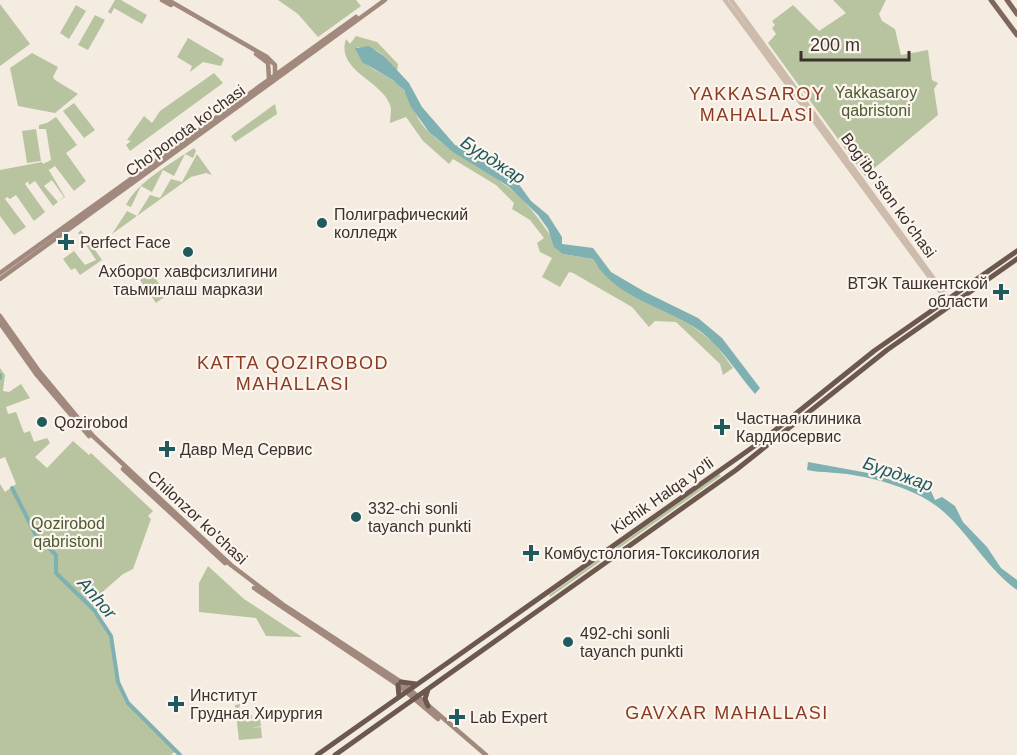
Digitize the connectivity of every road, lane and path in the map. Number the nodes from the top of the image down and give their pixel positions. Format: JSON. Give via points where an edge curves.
{"nodes":[{"id":1,"x":162,"y":0,"type":"edge"},
{"id":2,"x":168,"y":0,"type":"edge"},
{"id":3,"x":380,"y":0,"type":"edge"},
{"id":4,"x":385,"y":0,"type":"edge"},
{"id":5,"x":725,"y":0,"type":"edge"},
{"id":6,"x":730,"y":0,"type":"edge"},
{"id":7,"x":992,"y":0,"type":"edge"},
{"id":8,"x":1007,"y":0,"type":"edge"},
{"id":9,"x":1017,"y":14,"type":"edge"},
{"id":10,"x":347,"y":25,"type":"junction"},
{"id":11,"x":1017,"y":35,"type":"edge"},
{"id":12,"x":267,"y":61,"type":"junction"},
{"id":13,"x":274,"y":64,"type":"junction"},
{"id":14,"x":287,"y":69,"type":"junction"},
{"id":15,"x":275,"y":74,"type":"junction"},
{"id":16,"x":270,"y":80,"type":"junction"},
{"id":17,"x":63,"y":231,"type":"junction"},
{"id":18,"x":1017,"y":251,"type":"edge"},
{"id":19,"x":1017,"y":259,"type":"edge"},
{"id":20,"x":0,"y":273,"type":"edge"},
{"id":21,"x":0,"y":279,"type":"edge"},
{"id":22,"x":948,"y":300,"type":"junction"},
{"id":23,"x":0,"y":316,"type":"edge"},
{"id":24,"x":0,"y":323,"type":"edge"},
{"id":25,"x":837,"y":380,"type":"junction"},
{"id":26,"x":841,"y":386,"type":"junction"},
{"id":27,"x":723,"y":469,"type":"junction"},
{"id":28,"x":728,"y":476,"type":"junction"},
{"id":29,"x":176,"y":516,"type":"junction"},
{"id":30,"x":542,"y":597,"type":"junction"},
{"id":31,"x":547,"y":604,"type":"junction"},
{"id":32,"x":399,"y":684,"type":"junction"},
{"id":33,"x":417,"y":684,"type":"junction"},
{"id":34,"x":428,"y":689,"type":"junction"},
{"id":35,"x":408,"y":691,"type":"junction"},
{"id":36,"x":416,"y":697,"type":"junction"},
{"id":37,"x":398,"y":698,"type":"junction"},
{"id":38,"x":428,"y":706,"type":"junction"},
{"id":39,"x":317,"y":755,"type":"edge"},
{"id":40,"x":334,"y":755,"type":"edge"},
{"id":41,"x":484,"y":755,"type":"edge"}],
"edges":[{"from":1,"to":12,"type":"main road"},
{"from":2,"to":13,"type":"main road"},
{"from":3,"to":10,"type":"main road","name":"Cho'ponota ko'chasi"},
{"from":4,"to":10,"type":"main road","name":"Cho'ponota ko'chasi"},
{"from":5,"to":22,"type":"street","name":"Bogʻiboʻston koʻchasi"},
{"from":6,"to":22,"type":"street","name":"Bogʻiboʻston koʻchasi"},
{"from":7,"to":11,"type":"main road"},
{"from":8,"to":9,"type":"main road"},
{"from":10,"to":14,"type":"main road","name":"Cho'ponota ko'chasi"},
{"from":12,"to":13,"type":"main road"},
{"from":12,"to":16,"type":"main road"},
{"from":13,"to":14,"type":"main road"},
{"from":13,"to":15,"type":"main road"},
{"from":14,"to":15,"type":"main road","name":"Cho'ponota ko'chasi"},
{"from":14,"to":16,"type":"main road","name":"Cho'ponota ko'chasi"},
{"from":15,"to":16,"type":"main road"},
{"from":16,"to":17,"type":"main road","name":"Cho'ponota ko'chasi"},
{"from":17,"to":20,"type":"main road","name":"Cho'ponota ko'chasi"},
{"from":17,"to":21,"type":"main road","name":"Cho'ponota ko'chasi"},
{"from":18,"to":22,"type":"highway","name":"Kichik Halqa yo'li"},
{"from":19,"to":22,"type":"highway","name":"Kichik Halqa yo'li"},
{"from":22,"to":25,"type":"highway","name":"Kichik Halqa yo'li"},
{"from":22,"to":26,"type":"highway","name":"Kichik Halqa yo'li"},
{"from":23,"to":29,"type":"main road","name":"Chilonzor ko'chasi","via":[[78,420]]},
{"from":24,"to":29,"type":"main road","name":"Chilonzor ko'chasi","via":[[81,428]]},
{"from":25,"to":26,"type":"highway"},
{"from":25,"to":27,"type":"highway","name":"Kichik Halqa yo'li"},
{"from":26,"to":28,"type":"highway","name":"Kichik Halqa yo'li"},
{"from":27,"to":28,"type":"highway"},
{"from":27,"to":30,"type":"highway","name":"Kichik Halqa yo'li"},
{"from":28,"to":31,"type":"highway","name":"Kichik Halqa yo'li"},
{"from":29,"to":32,"type":"main road","name":"Chilonzor ko'chasi","via":[[250,585]]},
{"from":30,"to":31,"type":"highway"},
{"from":30,"to":33,"type":"highway","name":"Kichik Halqa yo'li"},
{"from":31,"to":34,"type":"highway","name":"Kichik Halqa yo'li"},
{"from":32,"to":33,"type":"highway"},
{"from":32,"to":35,"type":"main road","name":"Chilonzor ko'chasi"},
{"from":32,"to":37,"type":"highway"},
{"from":33,"to":35,"type":"highway","name":"Kichik Halqa yo'li"},
{"from":34,"to":36,"type":"highway","name":"Kichik Halqa yo'li"},
{"from":34,"to":38,"type":"highway"},
{"from":35,"to":36,"type":"main road","name":"Chilonzor ko'chasi"},
{"from":35,"to":37,"type":"highway","name":"Kichik Halqa yo'li"},
{"from":36,"to":38,"type":"main road"},
{"from":36,"to":40,"type":"highway","name":"Kichik Halqa yo'li"},
{"from":36,"to":41,"type":"main road"},
{"from":37,"to":39,"type":"highway","name":"Kichik Halqa yo'li"},
{"from":38,"to":41,"type":"main road"}]}
